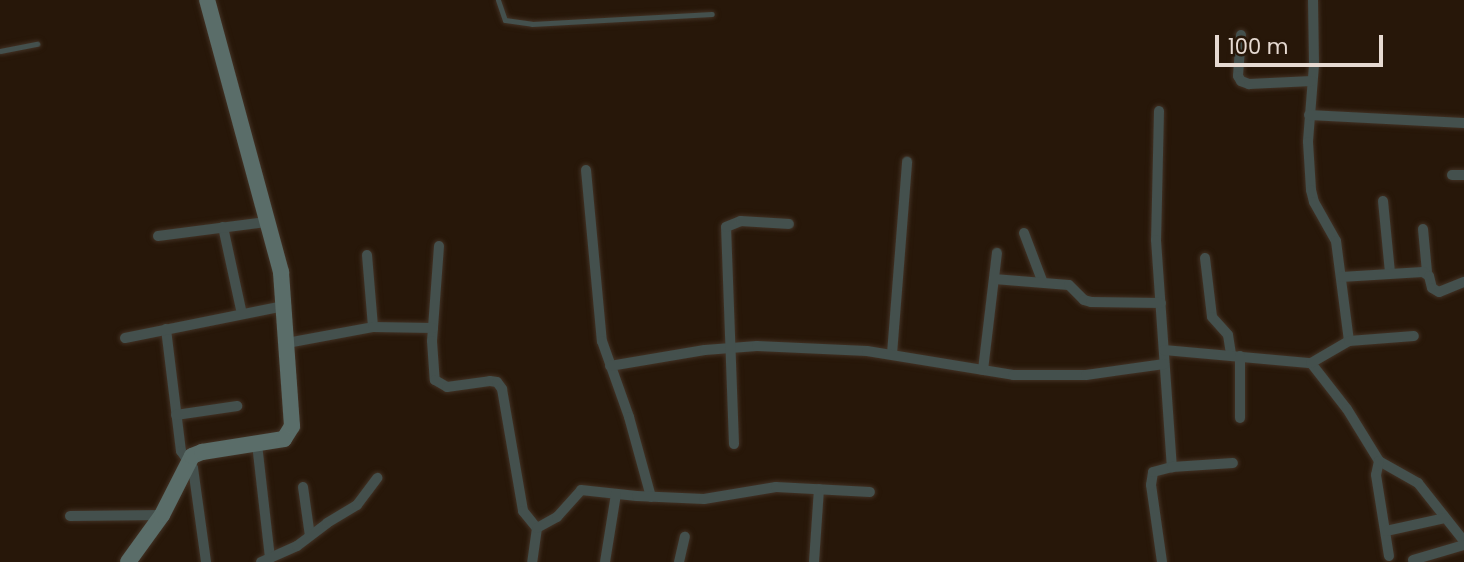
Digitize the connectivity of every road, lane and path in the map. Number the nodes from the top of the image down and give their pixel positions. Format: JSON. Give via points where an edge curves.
{"nodes":[{"id":1,"x":207,"y":0,"type":"edge"},
{"id":2,"x":498,"y":0,"type":"edge"},
{"id":3,"x":1313,"y":0,"type":"edge"},
{"id":4,"x":712,"y":14,"type":"dead end"},
{"id":5,"x":1241,"y":35,"type":"dead end"},
{"id":6,"x":37,"y":44,"type":"dead end"},
{"id":7,"x":0,"y":51,"type":"edge"},
{"id":8,"x":1312,"y":81,"type":"junction"},
{"id":9,"x":1159,"y":111,"type":"dead end"},
{"id":10,"x":1310,"y":116,"type":"junction"},
{"id":11,"x":1464,"y":123,"type":"edge"},
{"id":12,"x":906,"y":162,"type":"dead end"},
{"id":13,"x":586,"y":170,"type":"dead end"},
{"id":14,"x":1383,"y":201,"type":"dead end"},
{"id":15,"x":266,"y":222,"type":"junction"},
{"id":16,"x":789,"y":224,"type":"dead end"},
{"id":17,"x":223,"y":227,"type":"junction"},
{"id":18,"x":1423,"y":229,"type":"dead end"},
{"id":19,"x":1024,"y":233,"type":"dead end"},
{"id":20,"x":158,"y":236,"type":"dead end"},
{"id":21,"x":439,"y":246,"type":"dead end"},
{"id":22,"x":997,"y":253,"type":"dead end"},
{"id":23,"x":367,"y":255,"type":"dead end"},
{"id":24,"x":1205,"y":258,"type":"dead end"},
{"id":25,"x":1427,"y":272,"type":"junction"},
{"id":26,"x":1390,"y":273,"type":"junction"},
{"id":27,"x":1341,"y":277,"type":"junction"},
{"id":28,"x":994,"y":279,"type":"junction"},
{"id":29,"x":1464,"y":282,"type":"edge"},
{"id":30,"x":1042,"y":283,"type":"junction"},
{"id":31,"x":1161,"y":303,"type":"junction"},
{"id":32,"x":284,"y":306,"type":"junction"},
{"id":33,"x":242,"y":314,"type":"junction"},
{"id":34,"x":373,"y":327,"type":"junction"},
{"id":35,"x":433,"y":328,"type":"junction"},
{"id":36,"x":166,"y":329,"type":"junction"},
{"id":37,"x":1414,"y":336,"type":"dead end"},
{"id":38,"x":125,"y":338,"type":"dead end"},
{"id":39,"x":1349,"y":341,"type":"junction"},
{"id":40,"x":287,"y":343,"type":"junction"},
{"id":41,"x":729,"y":347,"type":"junction"},
{"id":42,"x":1164,"y":350,"type":"junction"},
{"id":43,"x":892,"y":354,"type":"junction"},
{"id":44,"x":1236,"y":355,"type":"junction"},
{"id":45,"x":1311,"y":363,"type":"junction"},
{"id":46,"x":1164,"y":364,"type":"junction"},
{"id":47,"x":610,"y":366,"type":"junction"},
{"id":48,"x":983,"y":370,"type":"junction"},
{"id":49,"x":237,"y":406,"type":"dead end"},
{"id":50,"x":176,"y":415,"type":"junction"},
{"id":51,"x":1240,"y":418,"type":"dead end"},
{"id":52,"x":257,"y":444,"type":"junction"},
{"id":53,"x":734,"y":444,"type":"dead end"},
{"id":54,"x":189,"y":460,"type":"junction"},
{"id":55,"x":1379,"y":461,"type":"junction"},
{"id":56,"x":1233,"y":463,"type":"dead end"},
{"id":57,"x":1172,"y":467,"type":"junction"},
{"id":58,"x":377,"y":478,"type":"dead end"},
{"id":59,"x":303,"y":487,"type":"dead end"},
{"id":60,"x":819,"y":489,"type":"junction"},
{"id":61,"x":870,"y":492,"type":"dead end"},
{"id":62,"x":617,"y":494,"type":"junction"},
{"id":63,"x":651,"y":497,"type":"junction"},
{"id":64,"x":162,"y":515,"type":"junction"},
{"id":65,"x":69,"y":516,"type":"dead end"},
{"id":66,"x":1446,"y":518,"type":"junction"},
{"id":67,"x":537,"y":528,"type":"junction"},
{"id":68,"x":1386,"y":531,"type":"junction"},
{"id":69,"x":310,"y":536,"type":"junction"},
{"id":70,"x":685,"y":537,"type":"dead end"},
{"id":71,"x":1463,"y":538,"type":"edge"},
{"id":72,"x":1389,"y":556,"type":"dead end"},
{"id":73,"x":1438,"y":557,"type":"edge"},
{"id":74,"x":273,"y":559,"type":"edge"},
{"id":75,"x":1413,"y":560,"type":"dead end"},
{"id":76,"x":128,"y":562,"type":"edge"},
{"id":77,"x":206,"y":562,"type":"edge"},
{"id":78,"x":532,"y":562,"type":"edge"},
{"id":79,"x":605,"y":562,"type":"edge"},
{"id":80,"x":679,"y":562,"type":"edge"},
{"id":81,"x":814,"y":562,"type":"edge"},
{"id":82,"x":1162,"y":562,"type":"edge"}],
"edges":[{"from":1,"to":15,"type":"street"},
{"from":2,"to":4,"type":"lane","via":[[505,20],[532,24]]},
{"from":3,"to":8,"type":"street"},
{"from":5,"to":8,"type":"street","via":[[1241,81]]},
{"from":6,"to":7,"type":"lane"},
{"from":8,"to":10,"type":"street"},
{"from":9,"to":31,"type":"street","via":[[1156,240]]},
{"from":10,"to":11,"type":"street"},
{"from":10,"to":27,"type":"street","via":[[1311,190],[1336,241]]},
{"from":12,"to":43,"type":"street"},
{"from":13,"to":47,"type":"street","via":[[602,341]]},
{"from":14,"to":26,"type":"street"},
{"from":15,"to":17,"type":"street"},
{"from":15,"to":32,"type":"street","via":[[281,272]]},
{"from":16,"to":41,"type":"street","via":[[741,221],[726,227]]},
{"from":17,"to":20,"type":"street"},
{"from":17,"to":33,"type":"street"},
{"from":18,"to":25,"type":"street"},
{"from":19,"to":30,"type":"street"},
{"from":21,"to":35,"type":"street"},
{"from":22,"to":28,"type":"street"},
{"from":23,"to":34,"type":"street"},
{"from":24,"to":44,"type":"street","via":[[1212,317],[1228,335]]},
{"from":25,"to":26,"type":"street"},
{"from":25,"to":29,"type":"street","via":[[1435,292]]},
{"from":26,"to":27,"type":"street"},
{"from":27,"to":39,"type":"street"},
{"from":28,"to":30,"type":"street"},
{"from":28,"to":48,"type":"street"},
{"from":30,"to":31,"type":"street","via":[[1073,286],[1091,302]]},
{"from":31,"to":42,"type":"street"},
{"from":32,"to":33,"type":"street"},
{"from":32,"to":40,"type":"street"},
{"from":33,"to":36,"type":"street"},
{"from":34,"to":35,"type":"street"},
{"from":34,"to":40,"type":"street"},
{"from":35,"to":67,"type":"street","via":[[433,372],[440,386],[490,381],[502,389],[523,511]]},
{"from":36,"to":38,"type":"street"},
{"from":36,"to":50,"type":"street"},
{"from":37,"to":39,"type":"street"},
{"from":39,"to":45,"type":"street"},
{"from":40,"to":52,"type":"street","via":[[292,426],[284,439]]},
{"from":41,"to":43,"type":"street"},
{"from":41,"to":47,"type":"street"},
{"from":41,"to":53,"type":"street"},
{"from":42,"to":44,"type":"street"},
{"from":42,"to":46,"type":"street"},
{"from":43,"to":48,"type":"street"},
{"from":44,"to":45,"type":"street"},
{"from":44,"to":51,"type":"street"},
{"from":45,"to":55,"type":"street"},
{"from":46,"to":48,"type":"street","via":[[1047,376]]},
{"from":46,"to":57,"type":"street"},
{"from":47,"to":63,"type":"street"},
{"from":49,"to":50,"type":"street"},
{"from":50,"to":54,"type":"street","via":[[181,451]]},
{"from":52,"to":54,"type":"street","via":[[202,452]]},
{"from":52,"to":74,"type":"street"},
{"from":54,"to":64,"type":"street"},
{"from":54,"to":77,"type":"street","via":[[196,479]]},
{"from":55,"to":66,"type":"street","via":[[1418,483]]},
{"from":55,"to":68,"type":"street","via":[[1376,475]]},
{"from":56,"to":57,"type":"street"},
{"from":57,"to":82,"type":"street","via":[[1156,469],[1151,477]]},
{"from":58,"to":69,"type":"street","via":[[357,505]]},
{"from":59,"to":69,"type":"street"},
{"from":60,"to":61,"type":"street"},
{"from":60,"to":63,"type":"street","via":[[761,488],[717,499]]},
{"from":60,"to":81,"type":"street"},
{"from":62,"to":63,"type":"street"},
{"from":62,"to":67,"type":"street","via":[[581,490],[557,517]]},
{"from":62,"to":79,"type":"street"},
{"from":64,"to":65,"type":"street"},
{"from":64,"to":76,"type":"street"},
{"from":66,"to":68,"type":"street"},
{"from":66,"to":71,"type":"street"},
{"from":67,"to":78,"type":"street"},
{"from":68,"to":72,"type":"street"},
{"from":69,"to":74,"type":"street"},
{"from":70,"to":80,"type":"street"},
{"from":71,"to":73,"type":"street"},
{"from":73,"to":75,"type":"street"}]}
